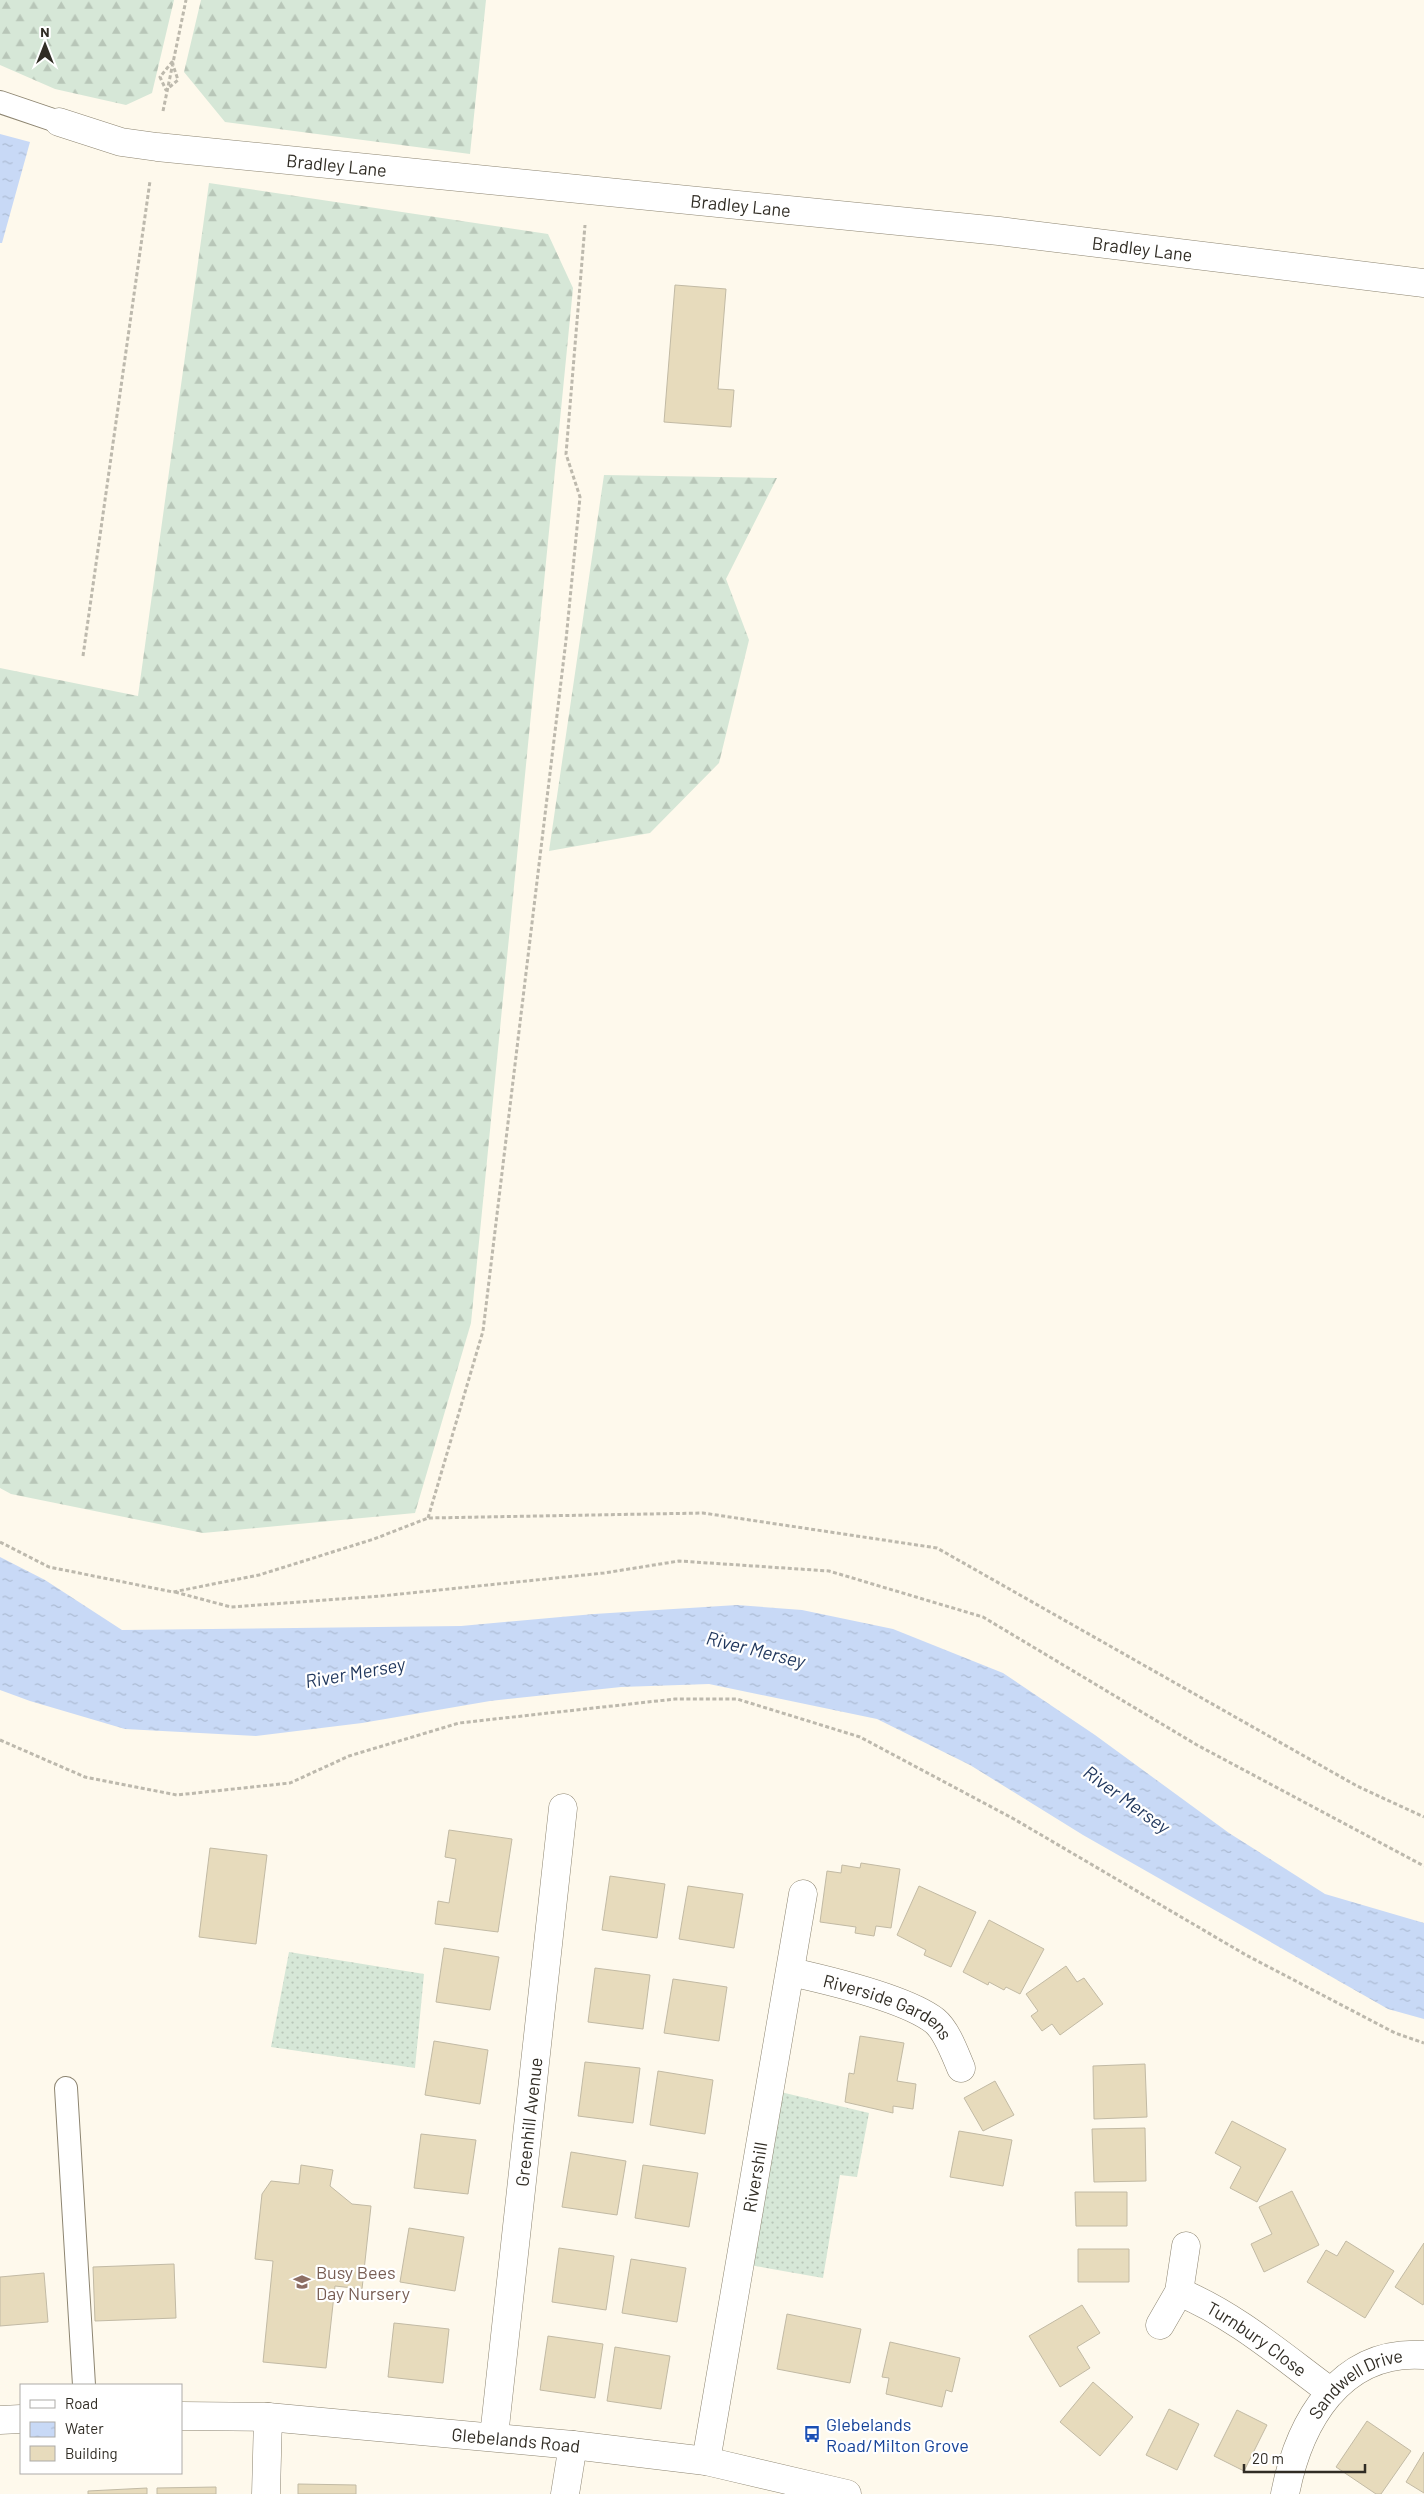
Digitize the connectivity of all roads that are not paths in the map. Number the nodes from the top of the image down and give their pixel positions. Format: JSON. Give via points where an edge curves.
{"nodes":[{"id":1,"x":0,"y":102,"type":"edge"},
{"id":2,"x":59,"y":122,"type":"joint"},
{"id":3,"x":1424,"y":282,"type":"edge"},
{"id":4,"x":563,"y":1808,"type":"dead end"},
{"id":5,"x":803,"y":1894,"type":"dead end"},
{"id":6,"x":791,"y":1972,"type":"junction"},
{"id":7,"x":961,"y":2068,"type":"dead end"},
{"id":8,"x":66,"y":2088,"type":"dead end"},
{"id":9,"x":1186,"y":2246,"type":"dead end"},
{"id":10,"x":1178,"y":2292,"type":"junction"},
{"id":11,"x":1160,"y":2325,"type":"dead end"},
{"id":12,"x":1424,"y":2355,"type":"edge"},
{"id":13,"x":84,"y":2384,"type":"edge"},
{"id":14,"x":1331,"y":2392,"type":"junction"},
{"id":15,"x":182,"y":2416,"type":"edge"},
{"id":16,"x":268,"y":2417,"type":"junction"},
{"id":17,"x":20,"y":2419,"type":"edge"},
{"id":18,"x":0,"y":2420,"type":"edge"},
{"id":19,"x":494,"y":2436,"type":"junction"},
{"id":20,"x":573,"y":2445,"type":"junction"},
{"id":21,"x":706,"y":2461,"type":"junction"},
{"id":22,"x":266,"y":2494,"type":"edge"},
{"id":23,"x":565,"y":2494,"type":"edge"},
{"id":24,"x":846,"y":2494,"type":"edge"},
{"id":25,"x":1285,"y":2494,"type":"edge"}],
"edges":[{"from":1,"to":2,"type":"lane"},
{"from":2,"to":3,"type":"street","name":"Bradley Lane","via":[[121,142],[157,147],[999,231]]},
{"from":4,"to":19,"type":"street","name":"Greenhill Avenue"},
{"from":5,"to":6,"type":"street","name":"Rivershill"},
{"from":6,"to":7,"type":"street","name":"Riverside Gardens","via":[[916,2010],[937,2022]]},
{"from":6,"to":21,"type":"street","name":"Rivershill"},
{"from":8,"to":13,"type":"lane"},
{"from":9,"to":10,"type":"street"},
{"from":10,"to":11,"type":"street"},
{"from":10,"to":14,"type":"street","name":"Turnbury Close","via":[[1200,2301],[1246,2329]]},
{"from":12,"to":14,"type":"street","name":"Sandwell Drive","via":[[1386,2358],[1367,2365]]},
{"from":14,"to":25,"type":"street","name":"Sandwell Drive","via":[[1310,2420],[1300,2442]]},
{"from":15,"to":16,"type":"street","name":"Glebelands Road"},
{"from":16,"to":19,"type":"street","name":"Glebelands Road"},
{"from":16,"to":22,"type":"street"},
{"from":17,"to":18,"type":"street"},
{"from":19,"to":20,"type":"street","name":"Glebelands Road"},
{"from":20,"to":21,"type":"street","name":"Glebelands Road"},
{"from":20,"to":23,"type":"street"},
{"from":21,"to":24,"type":"street","name":"Glebelands Road"}]}
